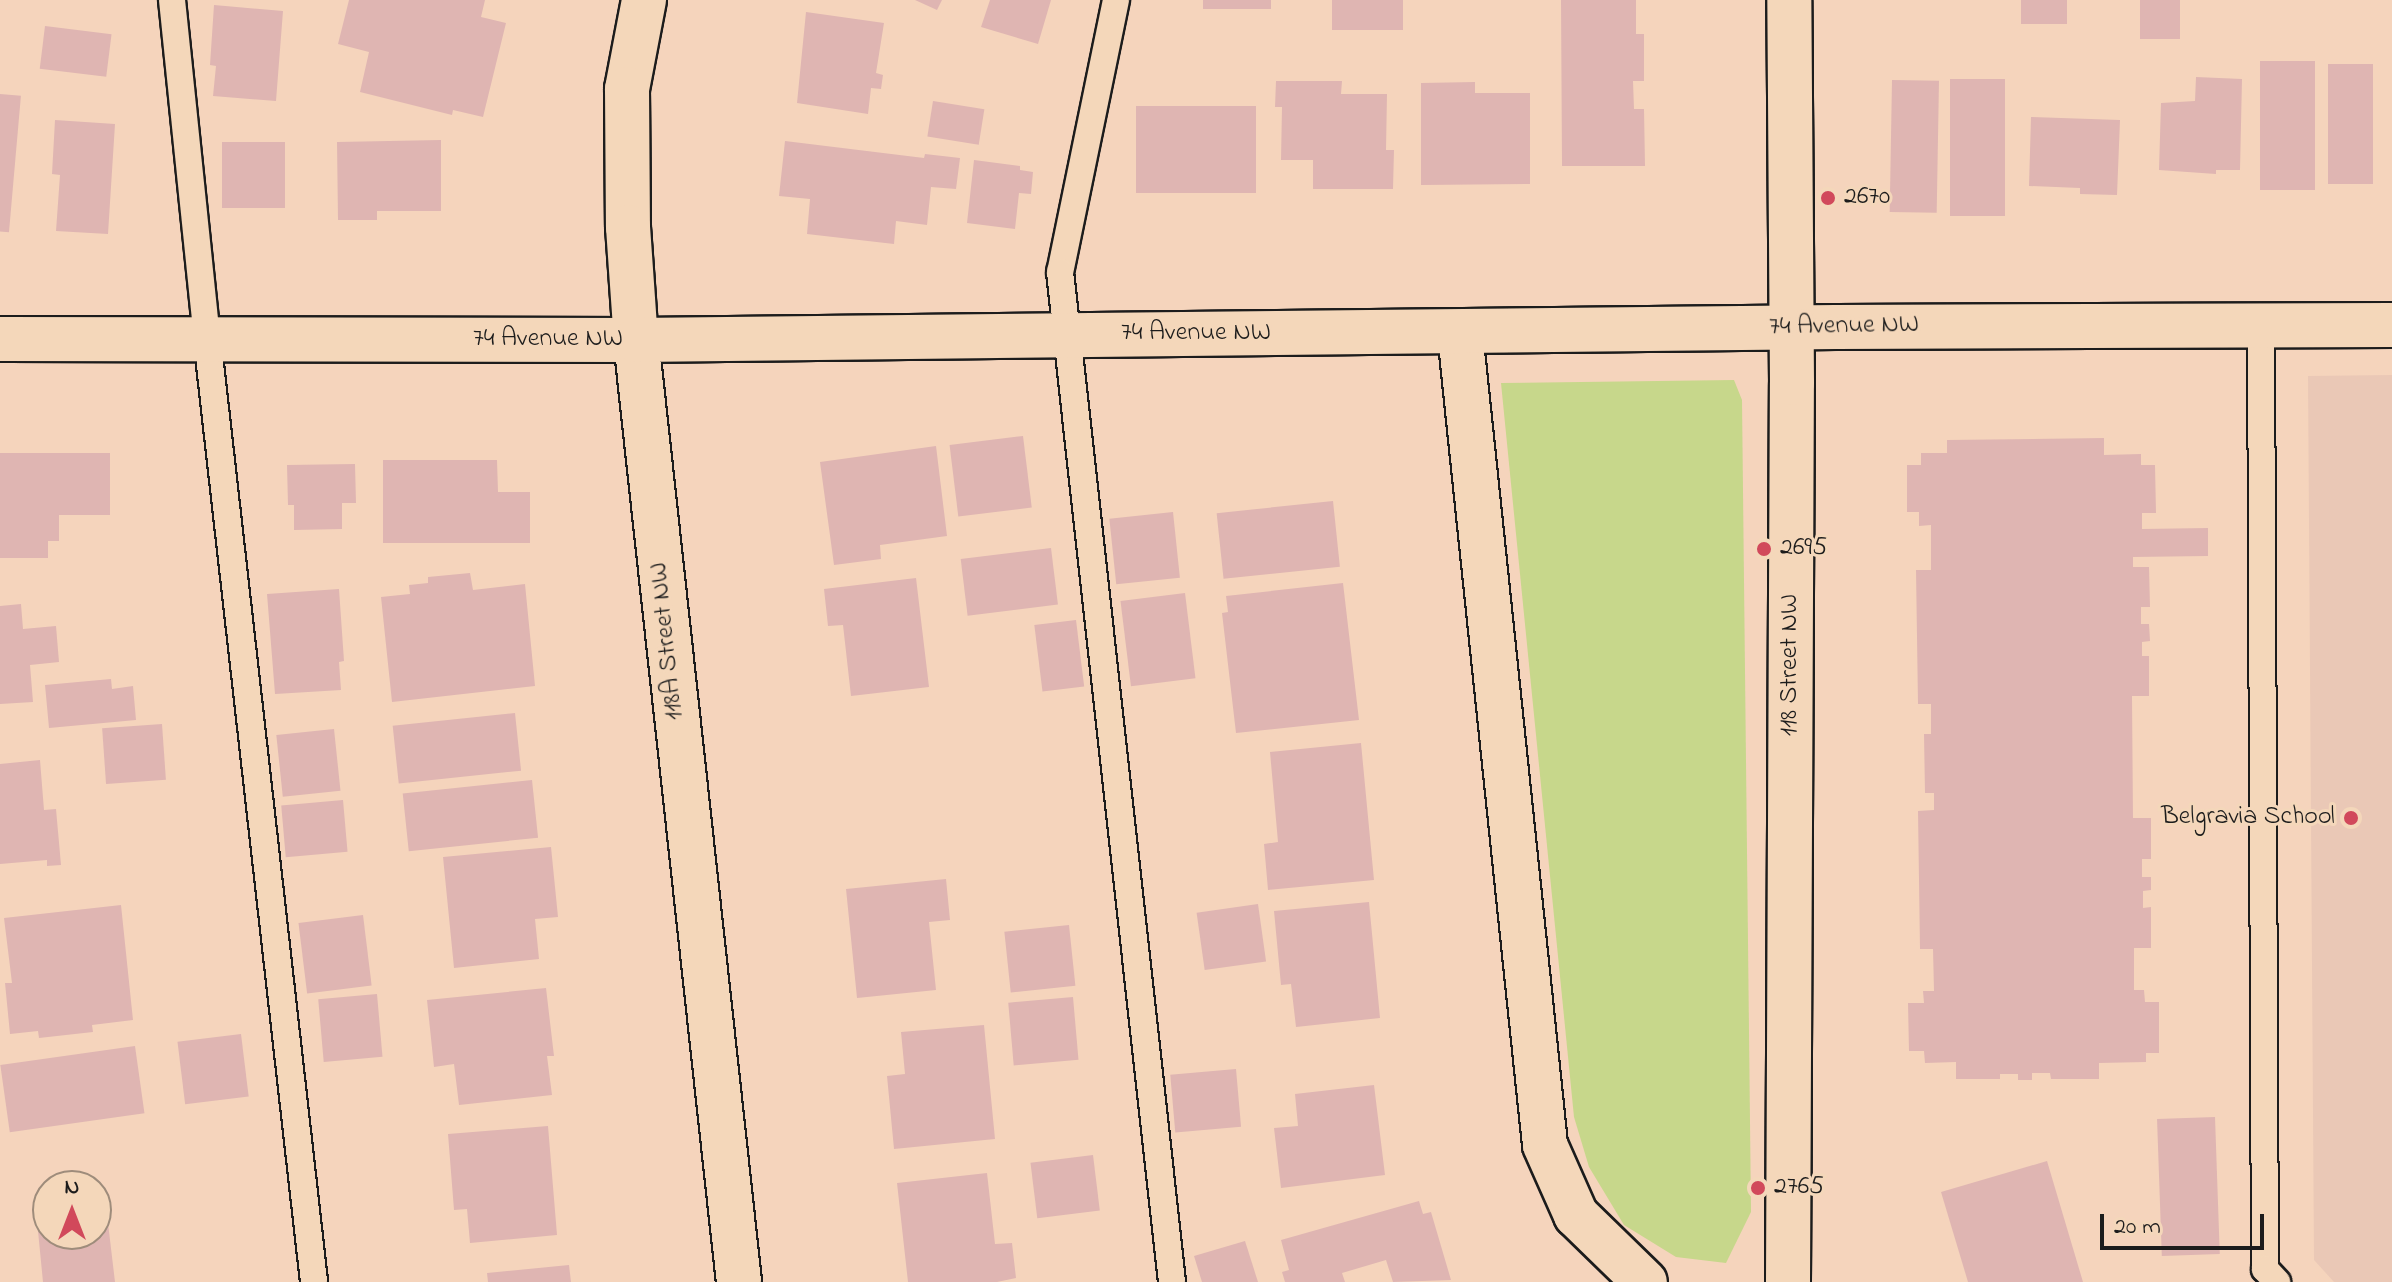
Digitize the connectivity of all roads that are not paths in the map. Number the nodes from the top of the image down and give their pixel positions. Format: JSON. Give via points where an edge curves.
{"nodes":[{"id":1,"x":172,"y":0,"type":"edge"},
{"id":2,"x":644,"y":0,"type":"edge"},
{"id":3,"x":1116,"y":0,"type":"edge"},
{"id":4,"x":1789,"y":0,"type":"edge"},
{"id":5,"x":2392,"y":325,"type":"edge"},
{"id":6,"x":2261,"y":326,"type":"junction"},
{"id":7,"x":1792,"y":327,"type":"junction"},
{"id":8,"x":1460,"y":333,"type":"junction"},
{"id":9,"x":1065,"y":334,"type":"junction"},
{"id":10,"x":207,"y":338,"type":"junction"},
{"id":11,"x":0,"y":339,"type":"edge"},
{"id":12,"x":636,"y":340,"type":"junction"},
{"id":13,"x":314,"y":1282,"type":"edge"},
{"id":14,"x":739,"y":1282,"type":"edge"},
{"id":15,"x":1172,"y":1282,"type":"edge"},
{"id":16,"x":1645,"y":1282,"type":"edge"},
{"id":17,"x":1788,"y":1282,"type":"edge"},
{"id":18,"x":2277,"y":1282,"type":"edge"}],
"edges":[{"from":1,"to":10,"type":"lane"},
{"from":2,"to":12,"type":"street","name":"118A Street NW","via":[[627,89]]},
{"from":3,"to":9,"type":"lane","via":[[1060,272]]},
{"from":4,"to":7,"type":"street","name":"118 Street NW"},
{"from":5,"to":6,"type":"street","name":"74 Avenue NW"},
{"from":6,"to":7,"type":"street","name":"74 Avenue NW"},
{"from":6,"to":18,"type":"lane","via":[[2265,1269]]},
{"from":7,"to":8,"type":"street","name":"74 Avenue NW"},
{"from":7,"to":17,"type":"street","name":"118 Street NW"},
{"from":8,"to":9,"type":"street","name":"74 Avenue NW"},
{"from":8,"to":16,"type":"street","via":[[1545,1145],[1576,1215]]},
{"from":9,"to":12,"type":"street","name":"74 Avenue NW"},
{"from":9,"to":15,"type":"lane"},
{"from":10,"to":11,"type":"street","name":"74 Avenue NW"},
{"from":10,"to":12,"type":"street","name":"74 Avenue NW"},
{"from":10,"to":13,"type":"lane"},
{"from":12,"to":14,"type":"street","name":"118A Street NW"}]}
